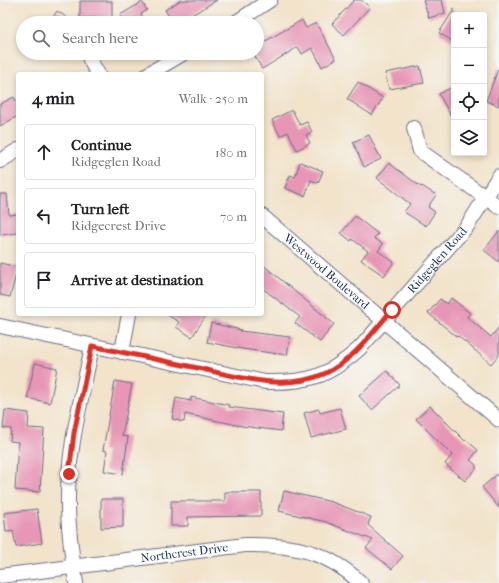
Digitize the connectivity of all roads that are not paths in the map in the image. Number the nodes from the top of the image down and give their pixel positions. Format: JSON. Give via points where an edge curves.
{"nodes":[{"id":1,"x":270,"y":0,"type":"edge"},
{"id":2,"x":246,"y":16,"type":"edge"},
{"id":3,"x":90,"y":60,"type":"dead end"},
{"id":4,"x":174,"y":60,"type":"edge"},
{"id":5,"x":97,"y":72,"type":"edge"},
{"id":6,"x":156,"y":72,"type":"edge"},
{"id":7,"x":414,"y":128,"type":"dead end"},
{"id":8,"x":16,"y":153,"type":"edge"},
{"id":9,"x":0,"y":161,"type":"edge"},
{"id":10,"x":499,"y":176,"type":"edge"},
{"id":11,"x":485,"y":198,"type":"junction"},
{"id":12,"x":499,"y":207,"type":"edge"},
{"id":13,"x":264,"y":218,"type":"edge"},
{"id":14,"x":129,"y":316,"type":"edge"},
{"id":15,"x":382,"y":322,"type":"junction"},
{"id":16,"x":0,"y":326,"type":"edge"},
{"id":17,"x":92,"y":346,"type":"junction"},
{"id":18,"x":122,"y":352,"type":"junction"},
{"id":19,"x":499,"y":420,"type":"edge"},
{"id":20,"x":74,"y":568,"type":"junction"},
{"id":21,"x":0,"y":576,"type":"edge"},
{"id":22,"x":76,"y":583,"type":"edge"},
{"id":23,"x":361,"y":583,"type":"edge"}],
"edges":[{"from":1,"to":2,"type":"street"},
{"from":3,"to":5,"type":"street"},
{"from":4,"to":6,"type":"street"},
{"from":7,"to":11,"type":"street","via":[[420,151]]},
{"from":8,"to":9,"type":"street"},
{"from":10,"to":11,"type":"street","name":"Ridgeglen Road"},
{"from":11,"to":12,"type":"street"},
{"from":11,"to":15,"type":"street","name":"Ridgeglen Road","via":[[468,225]]},
{"from":13,"to":15,"type":"street","name":"Westwood Boulevard"},
{"from":14,"to":18,"type":"street"},
{"from":15,"to":18,"type":"street","name":"Ridgeglen Road","via":[[343,363],[325,374],[306,380],[265,382]]},
{"from":15,"to":19,"type":"street","name":"Westwood Boulevard"},
{"from":16,"to":17,"type":"street","name":"Ridgeglen Road"},
{"from":17,"to":18,"type":"street","name":"Ridgeglen Road"},
{"from":17,"to":20,"type":"street","via":[[74,433],[69,474],[68,509]]},
{"from":20,"to":21,"type":"street","name":"Northcrest Drive"},
{"from":20,"to":22,"type":"street"},
{"from":20,"to":23,"type":"street","name":"Northcrest Drive","via":[[269,544],[310,551],[350,573]]}]}
